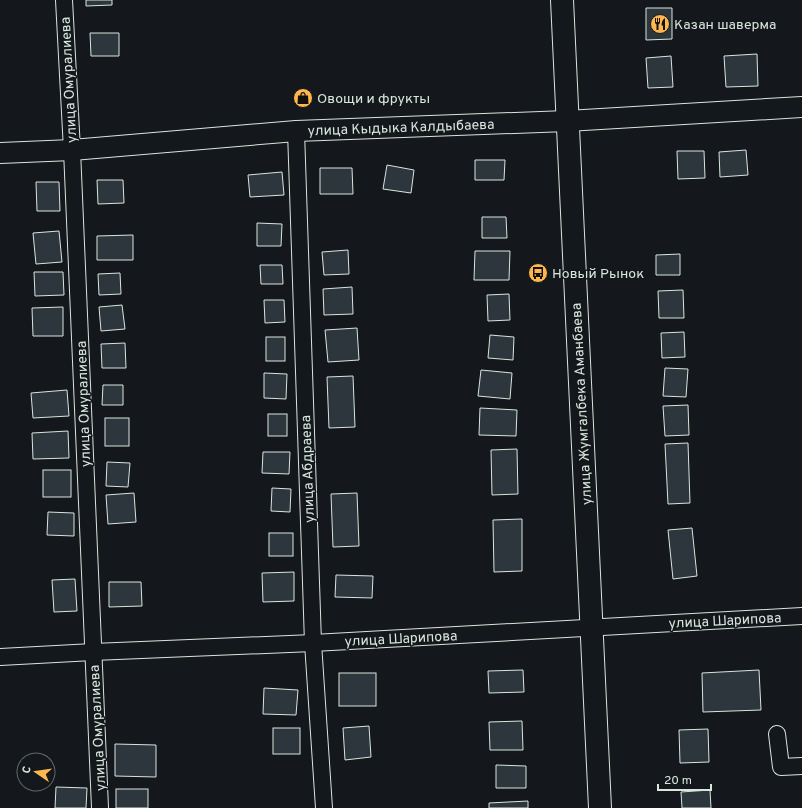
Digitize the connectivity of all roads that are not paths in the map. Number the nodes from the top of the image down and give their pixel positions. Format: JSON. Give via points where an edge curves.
{"nodes":[{"id":1,"x":64,"y":0,"type":"edge"},
{"id":2,"x":562,"y":0,"type":"edge"},
{"id":3,"x":802,"y":107,"type":"edge"},
{"id":4,"x":567,"y":121,"type":"junction"},
{"id":5,"x":296,"y":131,"type":"junction"},
{"id":6,"x":72,"y":150,"type":"junction"},
{"id":7,"x":0,"y":153,"type":"edge"},
{"id":8,"x":802,"y":616,"type":"edge"},
{"id":9,"x":591,"y":627,"type":"junction"},
{"id":10,"x":313,"y":643,"type":"junction"},
{"id":11,"x":93,"y":652,"type":"junction"},
{"id":12,"x":0,"y":657,"type":"edge"},
{"id":13,"x":777,"y":734,"type":"dead end"},
{"id":14,"x":802,"y":766,"type":"edge"},
{"id":15,"x":100,"y":808,"type":"edge"},
{"id":16,"x":324,"y":808,"type":"edge"},
{"id":17,"x":600,"y":808,"type":"edge"}],
"edges":[{"from":1,"to":6,"type":"street","name":"улица Омуралиева"},
{"from":2,"to":4,"type":"main road","name":"улица Жумгалбека Аманбаева"},
{"from":3,"to":4,"type":"street","name":"улица Кыдыка Калдыбаева"},
{"from":4,"to":5,"type":"street","name":"улица Кыдыка Калдыбаева"},
{"from":4,"to":9,"type":"main road","name":"улица Жумгалбека Аманбаева"},
{"from":5,"to":6,"type":"street","name":"улица Кыдыка Калдыбаева"},
{"from":5,"to":10,"type":"street","name":"улица Абдраева"},
{"from":6,"to":7,"type":"street","name":"улица Кыдыка Калдыбаева"},
{"from":6,"to":11,"type":"street","name":"улица Омуралиева"},
{"from":8,"to":9,"type":"street","name":"улица Шарипова"},
{"from":9,"to":10,"type":"street","name":"улица Шарипова"},
{"from":9,"to":17,"type":"main road","name":"улица Жумгалбека Аманбаева"},
{"from":10,"to":11,"type":"street","name":"улица Шарипова"},
{"from":10,"to":16,"type":"street","name":"улица Абдраева"},
{"from":11,"to":12,"type":"street","name":"улица Шарипова"},
{"from":11,"to":15,"type":"street","name":"улица Омуралиева"},
{"from":13,"to":14,"type":"street","via":[[781,767]]}]}
